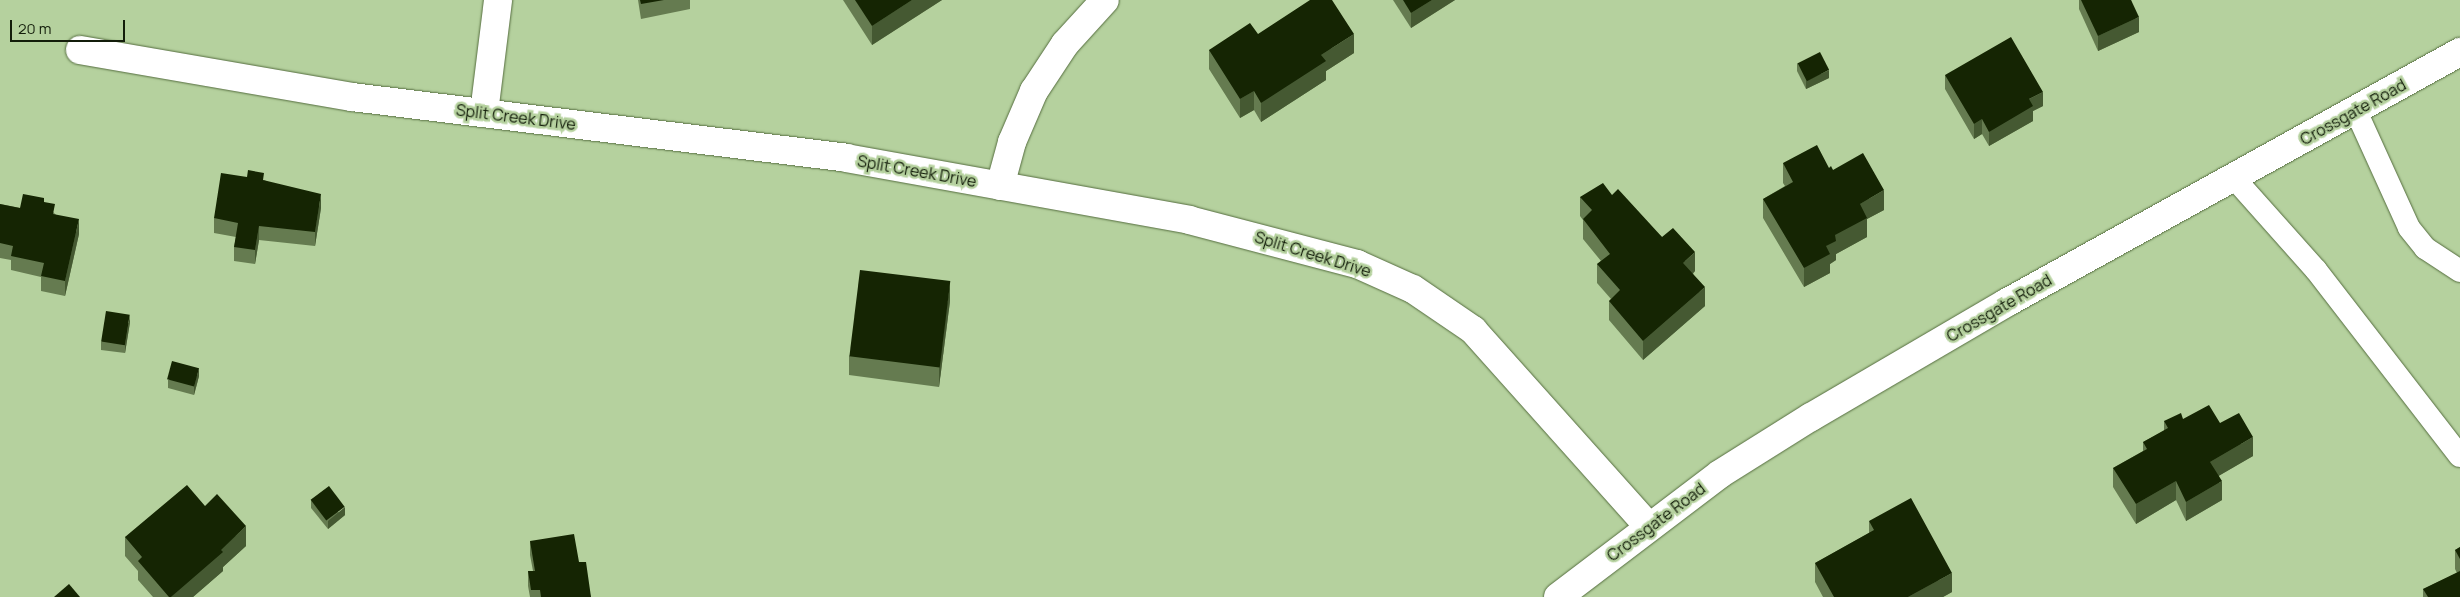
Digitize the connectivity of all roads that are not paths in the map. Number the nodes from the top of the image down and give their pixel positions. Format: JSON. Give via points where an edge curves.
{"nodes":[{"id":1,"x":498,"y":0,"type":"edge"},
{"id":2,"x":1105,"y":0,"type":"edge"},
{"id":3,"x":80,"y":50,"type":"dead end"},
{"id":4,"x":2460,"y":52,"type":"edge"},
{"id":5,"x":2356,"y":111,"type":"junction"},
{"id":6,"x":484,"y":113,"type":"junction"},
{"id":7,"x":2234,"y":178,"type":"junction"},
{"id":8,"x":1000,"y":186,"type":"junction"},
{"id":9,"x":2460,"y":271,"type":"edge"},
{"id":10,"x":2460,"y":456,"type":"edge"},
{"id":11,"x":1648,"y":526,"type":"junction"},
{"id":12,"x":1558,"y":597,"type":"edge"}],
"edges":[{"from":1,"to":6,"type":"street"},
{"from":2,"to":8,"type":"street","via":[[1065,44],[1034,90],[1012,142]]},
{"from":3,"to":6,"type":"street","name":"Split Creek Drive","via":[[352,97]]},
{"from":4,"to":5,"type":"street","name":"Crossgate Road"},
{"from":5,"to":7,"type":"street","name":"Crossgate Road"},
{"from":5,"to":9,"type":"lane","via":[[2410,228],[2425,248]]},
{"from":6,"to":8,"type":"street","name":"Split Creek Drive","via":[[846,158]]},
{"from":7,"to":10,"type":"lane","via":[[2316,270]]},
{"from":7,"to":11,"type":"street","name":"Crossgate Road","via":[[2006,303],[1811,417],[1720,474]]},
{"from":8,"to":11,"type":"street","name":"Split Creek Drive","via":[[1237,231],[1357,264],[1413,289],[1473,330]]},
{"from":11,"to":12,"type":"street","name":"Crossgate Road"}]}
